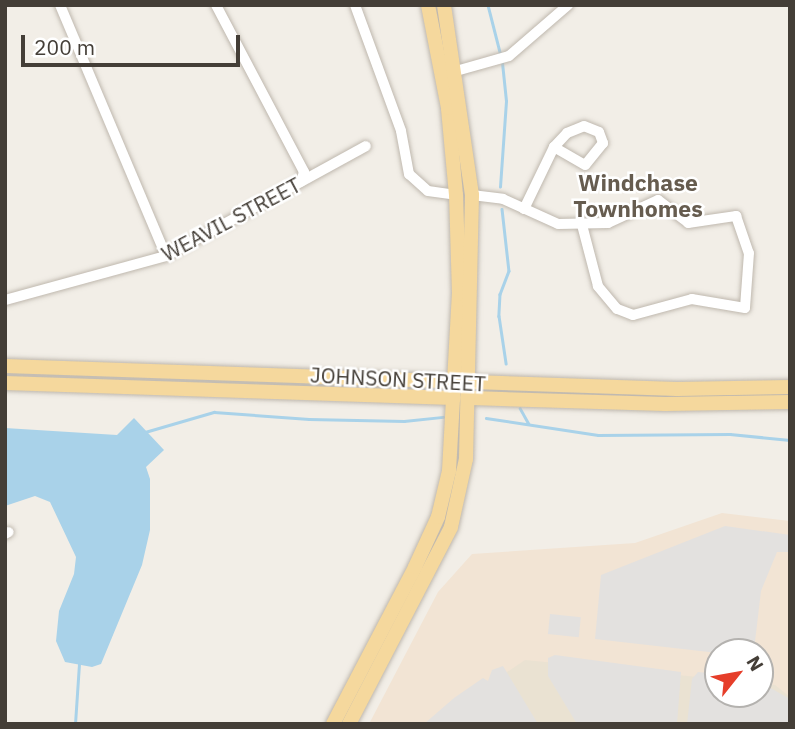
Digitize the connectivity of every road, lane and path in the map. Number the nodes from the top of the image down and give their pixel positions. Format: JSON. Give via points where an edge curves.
{"nodes":[{"id":1,"x":60,"y":5,"type":"edge"},
{"id":2,"x":216,"y":5,"type":"edge"},
{"id":3,"x":355,"y":5,"type":"edge"},
{"id":4,"x":428,"y":5,"type":"edge"},
{"id":5,"x":444,"y":5,"type":"edge"},
{"id":6,"x":568,"y":5,"type":"edge"},
{"id":7,"x":449,"y":73,"type":"junction"},
{"id":8,"x":366,"y":146,"type":"dead end"},
{"id":9,"x":554,"y":147,"type":"dead end"},
{"id":10,"x":301,"y":182,"type":"junction"},
{"id":11,"x":456,"y":195,"type":"junction"},
{"id":12,"x":472,"y":195,"type":"junction"},
{"id":13,"x":524,"y":209,"type":"junction"},
{"id":14,"x":582,"y":225,"type":"junction"},
{"id":15,"x":166,"y":256,"type":"junction"},
{"id":16,"x":7,"y":300,"type":"edge"},
{"id":17,"x":5,"y":366,"type":"edge"},
{"id":18,"x":453,"y":379,"type":"junction"},
{"id":19,"x":471,"y":381,"type":"junction"},
{"id":20,"x":5,"y":383,"type":"edge"},
{"id":21,"x":790,"y":387,"type":"edge"},
{"id":22,"x":454,"y":398,"type":"junction"},
{"id":23,"x":471,"y":398,"type":"junction"},
{"id":24,"x":790,"y":402,"type":"edge"},
{"id":25,"x":333,"y":724,"type":"edge"},
{"id":26,"x":349,"y":724,"type":"edge"}],
"edges":[{"from":1,"to":15,"type":"street"},
{"from":2,"to":10,"type":"street","via":[[304,172]]},
{"from":3,"to":11,"type":"street","via":[[401,131],[409,174],[428,191]]},
{"from":4,"to":7,"type":"main road"},
{"from":5,"to":7,"type":"main road"},
{"from":6,"to":7,"type":"street","via":[[521,49],[495,62]]},
{"from":7,"to":11,"type":"main road"},
{"from":7,"to":12,"type":"main road"},
{"from":8,"to":10,"type":"street","name":"WEAVIL STREET"},
{"from":9,"to":13,"type":"street"},
{"from":10,"to":15,"type":"street","name":"WEAVIL STREET"},
{"from":11,"to":18,"type":"main road","via":[[459,294]]},
{"from":12,"to":13,"type":"street","via":[[503,199]]},
{"from":12,"to":19,"type":"main road"},
{"from":13,"to":14,"type":"street","via":[[558,224]]},
{"from":14,"to":14,"type":"street","via":[[608,223],[658,200],[688,223],[736,216],[749,253],[745,307],[692,299],[633,315],[617,309],[598,286]]},
{"from":15,"to":16,"type":"street","name":"WEAVIL STREET"},
{"from":17,"to":18,"type":"main road","name":"JOHNSON STREET"},
{"from":18,"to":19,"type":"main road","name":"JOHNSON STREET"},
{"from":18,"to":22,"type":"main road"},
{"from":19,"to":21,"type":"main road","name":"JOHNSON STREET","via":[[677,389]]},
{"from":19,"to":23,"type":"main road"},
{"from":20,"to":22,"type":"main road","name":"JOHNSON STREET"},
{"from":22,"to":23,"type":"street","name":"JOHNSON STREET"},
{"from":22,"to":25,"type":"main road","via":[[449,471],[438,517]]},
{"from":23,"to":24,"type":"main road","name":"JOHNSON STREET","via":[[665,404]]},
{"from":23,"to":26,"type":"main road","via":[[466,459],[451,527]]}]}
